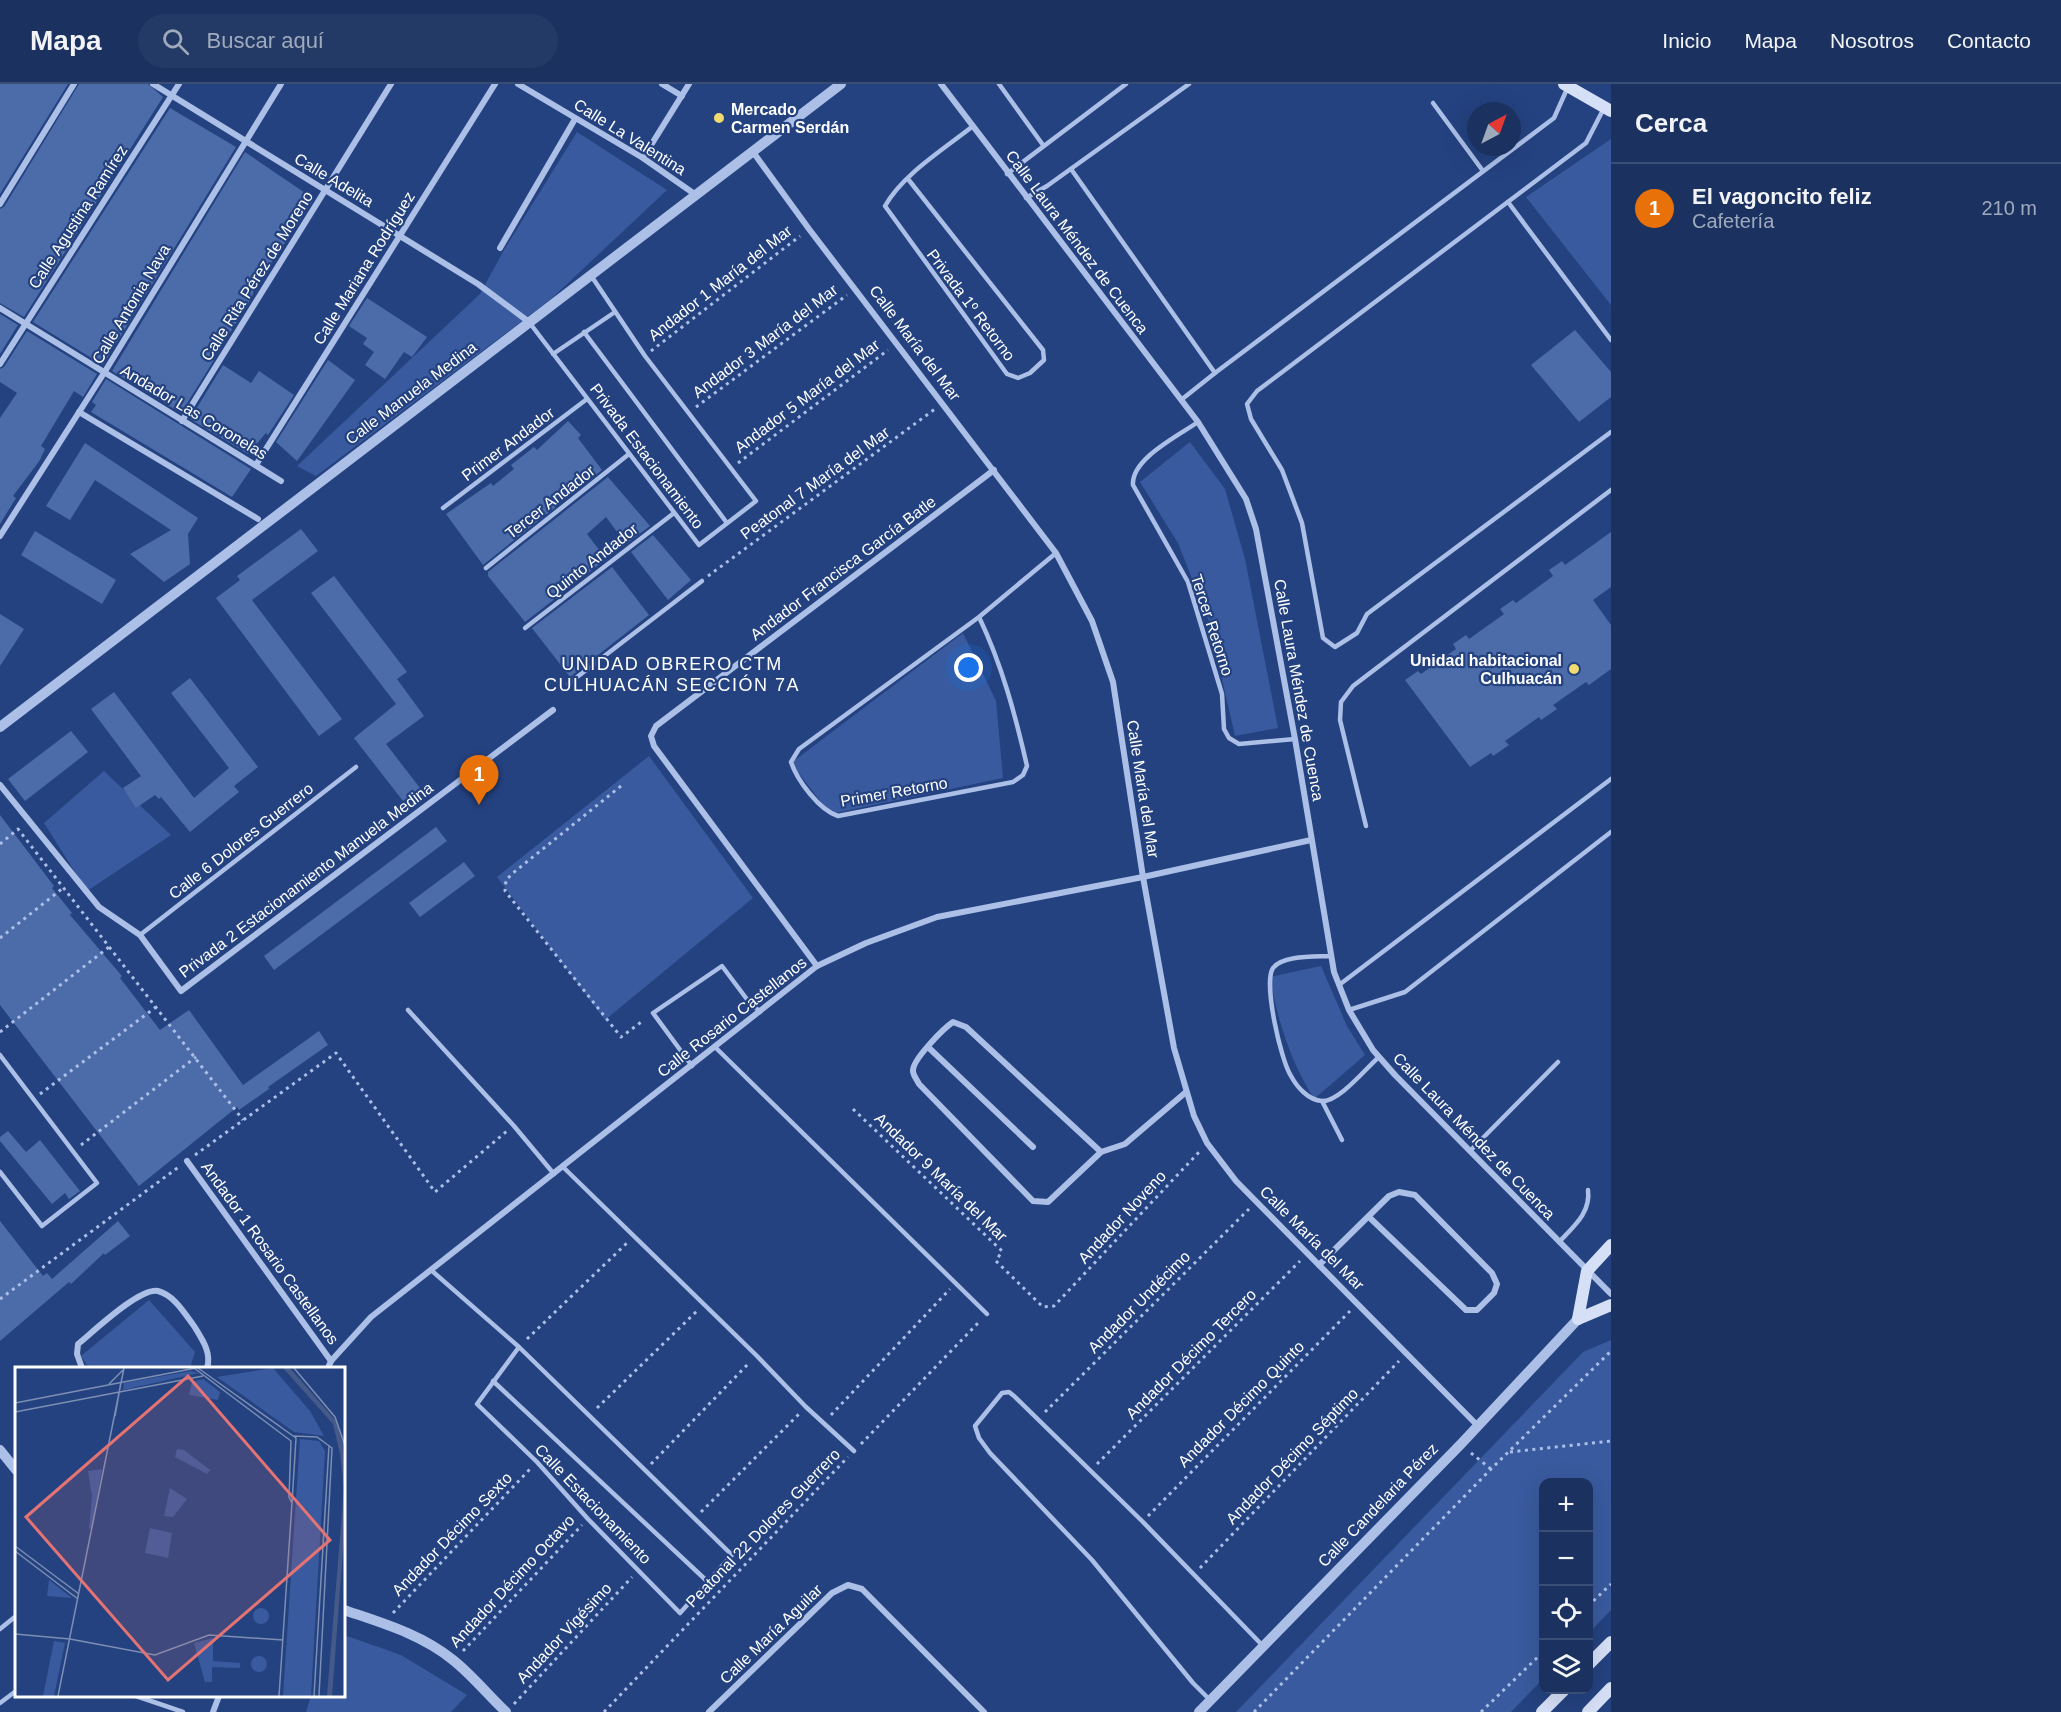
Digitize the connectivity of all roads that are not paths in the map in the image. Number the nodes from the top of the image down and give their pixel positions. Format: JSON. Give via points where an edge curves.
{"nodes":[{"id":1,"x":74,"y":84,"type":"edge"},
{"id":2,"x":153,"y":84,"type":"edge"},
{"id":3,"x":179,"y":84,"type":"edge"},
{"id":4,"x":281,"y":84,"type":"edge"},
{"id":5,"x":391,"y":84,"type":"edge"},
{"id":6,"x":495,"y":84,"type":"edge"},
{"id":7,"x":518,"y":84,"type":"edge"},
{"id":8,"x":662,"y":84,"type":"edge"},
{"id":9,"x":689,"y":84,"type":"edge"},
{"id":10,"x":841,"y":84,"type":"edge"},
{"id":11,"x":941,"y":84,"type":"edge"},
{"id":12,"x":999,"y":84,"type":"edge"},
{"id":13,"x":1126,"y":84,"type":"edge"},
{"id":14,"x":1189,"y":84,"type":"edge"},
{"id":15,"x":1566,"y":85,"type":"edge"},
{"id":16,"x":172,"y":96,"type":"junction"},
{"id":17,"x":682,"y":96,"type":"junction"},
{"id":18,"x":1433,"y":104,"type":"dead end"},
{"id":19,"x":1608,"y":109,"type":"edge"},
{"id":20,"x":575,"y":119,"type":"junction"},
{"id":21,"x":973,"y":126,"type":"junction"},
{"id":22,"x":245,"y":143,"type":"junction"},
{"id":23,"x":1043,"y":146,"type":"junction"},
{"id":24,"x":753,"y":152,"type":"junction"},
{"id":25,"x":643,"y":158,"type":"junction"},
{"id":26,"x":1071,"y":169,"type":"junction"},
{"id":27,"x":1483,"y":171,"type":"junction"},
{"id":28,"x":1007,"y":174,"type":"junction"},
{"id":29,"x":908,"y":179,"type":"junction"},
{"id":30,"x":326,"y":191,"type":"junction"},
{"id":31,"x":696,"y":195,"type":"junction"},
{"id":32,"x":1026,"y":198,"type":"junction"},
{"id":33,"x":1508,"y":202,"type":"junction"},
{"id":34,"x":0,"y":204,"type":"edge"},
{"id":35,"x":400,"y":236,"type":"junction"},
{"id":36,"x":501,"y":248,"type":"dead end"},
{"id":37,"x":591,"y":276,"type":"junction"},
{"id":38,"x":0,"y":308,"type":"edge"},
{"id":39,"x":615,"y":312,"type":"junction"},
{"id":40,"x":530,"y":322,"type":"junction"},
{"id":41,"x":26,"y":324,"type":"junction"},
{"id":42,"x":584,"y":332,"type":"junction"},
{"id":43,"x":1611,"y":340,"type":"edge"},
{"id":44,"x":553,"y":354,"type":"junction"},
{"id":45,"x":0,"y":364,"type":"edge"},
{"id":46,"x":104,"y":373,"type":"junction"},
{"id":47,"x":1215,"y":373,"type":"junction"},
{"id":48,"x":587,"y":399,"type":"junction"},
{"id":49,"x":1181,"y":400,"type":"junction"},
{"id":50,"x":80,"y":412,"type":"junction"},
{"id":51,"x":182,"y":421,"type":"junction"},
{"id":52,"x":1198,"y":422,"type":"junction"},
{"id":53,"x":1611,"y":432,"type":"edge"},
{"id":54,"x":629,"y":454,"type":"junction"},
{"id":55,"x":256,"y":465,"type":"junction"},
{"id":56,"x":994,"y":470,"type":"junction"},
{"id":57,"x":281,"y":481,"type":"dead end"},
{"id":58,"x":1611,"y":490,"type":"edge"},
{"id":59,"x":443,"y":508,"type":"dead end"},
{"id":60,"x":674,"y":513,"type":"junction"},
{"id":61,"x":258,"y":519,"type":"dead end"},
{"id":62,"x":727,"y":523,"type":"junction"},
{"id":63,"x":0,"y":536,"type":"edge"},
{"id":64,"x":1056,"y":553,"type":"junction"},
{"id":65,"x":486,"y":568,"type":"dead end"},
{"id":66,"x":702,"y":581,"type":"road end"},
{"id":67,"x":979,"y":616,"type":"junction"},
{"id":68,"x":525,"y":628,"type":"dead end"},
{"id":69,"x":568,"y":684,"type":"dead end"},
{"id":70,"x":552,"y":710,"type":"dead end"},
{"id":71,"x":0,"y":727,"type":"edge"},
{"id":72,"x":1295,"y":739,"type":"junction"},
{"id":73,"x":356,"y":767,"type":"dead end"},
{"id":74,"x":1611,"y":779,"type":"edge"},
{"id":75,"x":0,"y":785,"type":"edge"},
{"id":76,"x":1366,"y":826,"type":"dead end"},
{"id":77,"x":1611,"y":832,"type":"edge"},
{"id":78,"x":1311,"y":840,"type":"junction"},
{"id":79,"x":1143,"y":877,"type":"junction"},
{"id":80,"x":140,"y":935,"type":"junction"},
{"id":81,"x":1331,"y":956,"type":"junction"},
{"id":82,"x":817,"y":966,"type":"junction"},
{"id":83,"x":1339,"y":985,"type":"junction"},
{"id":84,"x":1349,"y":1010,"type":"junction"},
{"id":85,"x":408,"y":1011,"type":"dead end"},
{"id":86,"x":760,"y":1012,"type":"junction"},
{"id":87,"x":715,"y":1047,"type":"junction"},
{"id":88,"x":928,"y":1047,"type":"junction"},
{"id":89,"x":0,"y":1055,"type":"edge"},
{"id":90,"x":1379,"y":1057,"type":"junction"},
{"id":91,"x":1558,"y":1062,"type":"dead end"},
{"id":92,"x":692,"y":1066,"type":"junction"},
{"id":93,"x":1186,"y":1092,"type":"junction"},
{"id":94,"x":1322,"y":1101,"type":"junction"},
{"id":95,"x":1342,"y":1140,"type":"dead end"},
{"id":96,"x":1033,"y":1147,"type":"dead end"},
{"id":97,"x":1470,"y":1151,"type":"junction"},
{"id":98,"x":1101,"y":1152,"type":"junction"},
{"id":99,"x":187,"y":1161,"type":"dead end"},
{"id":100,"x":562,"y":1167,"type":"junction"},
{"id":101,"x":0,"y":1172,"type":"edge"},
{"id":102,"x":554,"y":1174,"type":"junction"},
{"id":103,"x":1588,"y":1190,"type":"dead end"},
{"id":104,"x":1369,"y":1216,"type":"junction"},
{"id":105,"x":1559,"y":1242,"type":"junction"},
{"id":106,"x":1611,"y":1245,"type":"edge"},
{"id":107,"x":1319,"y":1265,"type":"junction"},
{"id":108,"x":431,"y":1270,"type":"junction"},
{"id":109,"x":1587,"y":1271,"type":"junction"},
{"id":110,"x":1611,"y":1294,"type":"edge"},
{"id":111,"x":1611,"y":1305,"type":"edge"},
{"id":112,"x":987,"y":1314,"type":"road end"},
{"id":113,"x":1578,"y":1319,"type":"junction"},
{"id":114,"x":519,"y":1347,"type":"junction"},
{"id":115,"x":331,"y":1361,"type":"junction"},
{"id":116,"x":82,"y":1367,"type":"edge"},
{"id":117,"x":207,"y":1367,"type":"edge"},
{"id":118,"x":328,"y":1367,"type":"edge"},
{"id":119,"x":493,"y":1382,"type":"junction"},
{"id":120,"x":1478,"y":1426,"type":"junction"},
{"id":121,"x":0,"y":1450,"type":"edge"},
{"id":122,"x":854,"y":1451,"type":"road end"},
{"id":123,"x":15,"y":1469,"type":"edge"},
{"id":124,"x":708,"y":1582,"type":"junction"},
{"id":125,"x":345,"y":1610,"type":"edge"},
{"id":126,"x":15,"y":1617,"type":"edge"},
{"id":127,"x":0,"y":1629,"type":"edge"},
{"id":128,"x":1611,"y":1642,"type":"edge"},
{"id":129,"x":1263,"y":1646,"type":"junction"},
{"id":130,"x":1593,"y":1660,"type":"edge"},
{"id":131,"x":1611,"y":1688,"type":"edge"},
{"id":132,"x":15,"y":1692,"type":"edge"},
{"id":133,"x":1559,"y":1694,"type":"edge"},
{"id":134,"x":142,"y":1697,"type":"edge"},
{"id":135,"x":218,"y":1697,"type":"edge"},
{"id":136,"x":1210,"y":1700,"type":"junction"},
{"id":137,"x":0,"y":1703,"type":"edge"},
{"id":138,"x":183,"y":1712,"type":"edge"},
{"id":139,"x":213,"y":1712,"type":"edge"},
{"id":140,"x":507,"y":1712,"type":"edge"},
{"id":141,"x":709,"y":1712,"type":"edge"},
{"id":142,"x":984,"y":1712,"type":"edge"},
{"id":143,"x":1199,"y":1712,"type":"edge"},
{"id":144,"x":1542,"y":1712,"type":"edge"},
{"id":145,"x":1588,"y":1712,"type":"edge"}],
"edges":[{"from":1,"to":34,"type":"street"},
{"from":2,"to":16,"type":"street","name":"Calle Adelita"},
{"from":3,"to":16,"type":"street","name":"Calle Agustina Ramírez"},
{"from":4,"to":22,"type":"street","name":"Calle Antonia Nava"},
{"from":5,"to":30,"type":"street","name":"Calle Rita Pérez de Moreno"},
{"from":6,"to":35,"type":"street","name":"Calle Mariana Rodríguez"},
{"from":7,"to":20,"type":"street","name":"Calle La Valentina"},
{"from":8,"to":17,"type":"street"},
{"from":9,"to":17,"type":"street"},
{"from":10,"to":24,"type":"street","name":"Calle Manuela Medina"},
{"from":11,"to":21,"type":"street","name":"Calle Laura Méndez de Cuenca"},
{"from":12,"to":23,"type":"lane"},
{"from":13,"to":23,"type":"lane"},
{"from":14,"to":26,"type":"lane"},
{"from":15,"to":19,"type":"main road"},
{"from":15,"to":27,"type":"lane","via":[[1554,118]]},
{"from":16,"to":22,"type":"street","name":"Calle Adelita"},
{"from":16,"to":41,"type":"street","name":"Calle Agustina Ramírez"},
{"from":17,"to":25,"type":"street"},
{"from":18,"to":27,"type":"lane"},
{"from":19,"to":33,"type":"lane","via":[[1586,143]]},
{"from":20,"to":25,"type":"street","name":"Calle La Valentina"},
{"from":20,"to":36,"type":"street"},
{"from":21,"to":28,"type":"street","name":"Calle Laura Méndez de Cuenca"},
{"from":21,"to":29,"type":"lane","name":"Privada 1º Retorno"},
{"from":22,"to":30,"type":"street","name":"Calle Adelita"},
{"from":22,"to":46,"type":"street","name":"Calle Antonia Nava"},
{"from":23,"to":28,"type":"lane"},
{"from":24,"to":31,"type":"street","name":"Calle Manuela Medina"},
{"from":24,"to":56,"type":"street","name":"Calle María del Mar"},
{"from":25,"to":31,"type":"street","name":"Calle La Valentina"},
{"from":26,"to":32,"type":"lane"},
{"from":26,"to":47,"type":"lane"},
{"from":27,"to":47,"type":"lane"},
{"from":28,"to":32,"type":"street","name":"Calle Laura Méndez de Cuenca"},
{"from":29,"to":29,"type":"lane","name":"Privada 1º Retorno","via":[[885,206],[890,216],[1007,374],[1018,378],[1030,373],[1044,360],[1043,350]]},
{"from":30,"to":35,"type":"street","name":"Calle Adelita"},
{"from":30,"to":51,"type":"street","name":"Calle Rita Pérez de Moreno"},
{"from":31,"to":37,"type":"street","name":"Calle Manuela Medina"},
{"from":32,"to":49,"type":"street","name":"Calle Laura Méndez de Cuenca"},
{"from":33,"to":43,"type":"lane"},
{"from":33,"to":53,"type":"lane","via":[[1257,391],[1247,404],[1251,419],[1282,470],[1302,522],[1323,639],[1335,647],[1357,633],[1367,614]]},
{"from":35,"to":40,"type":"street","name":"Calle Adelita","via":[[478,284]]},
{"from":35,"to":55,"type":"street","name":"Calle Mariana Rodríguez"},
{"from":37,"to":39,"type":"lane","name":"Privada Estacionamiento"},
{"from":37,"to":40,"type":"street","name":"Calle Manuela Medina"},
{"from":38,"to":41,"type":"street","name":"Andador Las Coronelas"},
{"from":39,"to":42,"type":"lane"},
{"from":39,"to":62,"type":"lane","name":"Privada Estacionamiento","via":[[756,501]]},
{"from":40,"to":44,"type":"lane","name":"Privada Estacionamiento"},
{"from":40,"to":71,"type":"street","name":"Calle Manuela Medina"},
{"from":41,"to":45,"type":"street","name":"Calle Agustina Ramírez"},
{"from":41,"to":46,"type":"street","name":"Andador Las Coronelas"},
{"from":42,"to":44,"type":"lane"},
{"from":42,"to":62,"type":"lane","name":"Privada Estacionamiento"},
{"from":44,"to":48,"type":"lane","name":"Privada Estacionamiento"},
{"from":46,"to":50,"type":"street","name":"Calle Antonia Nava"},
{"from":46,"to":51,"type":"street","name":"Andador Las Coronelas"},
{"from":47,"to":49,"type":"lane"},
{"from":48,"to":54,"type":"lane","name":"Privada Estacionamiento"},
{"from":48,"to":59,"type":"lane","name":"Primer Andador"},
{"from":49,"to":52,"type":"street","name":"Calle Laura Méndez de Cuenca"},
{"from":50,"to":61,"type":"street"},
{"from":50,"to":63,"type":"street","name":"Calle Antonia Nava"},
{"from":51,"to":55,"type":"street","name":"Andador Las Coronelas"},
{"from":52,"to":72,"type":"street","name":"Calle Laura Méndez de Cuenca","via":[[1245,499],[1256,529]]},
{"from":52,"to":72,"type":"lane","name":"Tercer Retorno","via":[[1139,464],[1132,474],[1133,485],[1188,582],[1222,694],[1224,729],[1229,738],[1239,744]]},
{"from":54,"to":60,"type":"lane","name":"Privada Estacionamiento"},
{"from":54,"to":65,"type":"lane","name":"Tercer Andador"},
{"from":55,"to":57,"type":"street","name":"Andador Las Coronelas"},
{"from":56,"to":64,"type":"street","name":"Calle María del Mar"},
{"from":56,"to":82,"type":"street","name":"Andador Francisca García Batle","via":[[656,726],[651,736],[654,746]]},
{"from":58,"to":76,"type":"lane","via":[[1353,686],[1341,702],[1340,720]]},
{"from":60,"to":62,"type":"lane","name":"Privada Estacionamiento","via":[[699,545]]},
{"from":60,"to":68,"type":"lane","name":"Quinto Andador"},
{"from":64,"to":67,"type":"lane","name":"Primer Retorno"},
{"from":64,"to":79,"type":"street","name":"Calle María del Mar","via":[[1092,621],[1113,682]]},
{"from":66,"to":69,"type":"lane"},
{"from":67,"to":67,"type":"lane","name":"Primer Retorno","via":[[799,749],[791,762],[795,773],[828,813],[838,816],[1013,782],[1023,776],[1027,766],[1012,703]]},
{"from":70,"to":80,"type":"street","name":"Privada 2 Estacionamiento Manuela Medina","via":[[181,991]]},
{"from":72,"to":78,"type":"street","name":"Calle Laura Méndez de Cuenca"},
{"from":73,"to":80,"type":"lane","name":"Calle 6 Dolores Guerrero"},
{"from":74,"to":83,"type":"lane"},
{"from":75,"to":80,"type":"street","name":"Privada 2 Estacionamiento Manuela Medina","via":[[99,907]]},
{"from":77,"to":84,"type":"lane","via":[[1405,992]]},
{"from":78,"to":79,"type":"street","name":"Calle Rosario Castellanos"},
{"from":78,"to":81,"type":"street","name":"Calle Laura Méndez de Cuenca"},
{"from":79,"to":82,"type":"street","name":"Calle Rosario Castellanos","via":[[937,917]]},
{"from":79,"to":93,"type":"street","name":"Calle María del Mar","via":[[1174,1048]]},
{"from":81,"to":83,"type":"street","name":"Calle Laura Méndez de Cuenca"},
{"from":81,"to":94,"type":"lane","via":[[1283,961],[1273,969],[1270,979],[1273,1018],[1290,1075],[1308,1096]]},
{"from":82,"to":86,"type":"street","name":"Calle Rosario Castellanos"},
{"from":83,"to":84,"type":"street","name":"Calle Laura Méndez de Cuenca"},
{"from":84,"to":90,"type":"street","name":"Calle Laura Méndez de Cuenca"},
{"from":85,"to":102,"type":"lane"},
{"from":86,"to":87,"type":"street","name":"Calle Rosario Castellanos"},
{"from":86,"to":92,"type":"lane","via":[[722,966],[653,1013]]},
{"from":87,"to":92,"type":"street","name":"Calle Rosario Castellanos"},
{"from":87,"to":112,"type":"lane"},
{"from":88,"to":96,"type":"street"},
{"from":88,"to":98,"type":"street","via":[[953,1022],[966,1027]]},
{"from":88,"to":98,"type":"street","via":[[914,1064],[912,1073],[919,1084],[1033,1201],[1048,1202]]},
{"from":89,"to":101,"type":"lane","via":[[97,1184],[42,1226]]},
{"from":90,"to":94,"type":"lane","via":[[1337,1097]]},
{"from":90,"to":97,"type":"street","name":"Calle Laura Méndez de Cuenca"},
{"from":91,"to":97,"type":"lane"},
{"from":92,"to":100,"type":"street","name":"Calle Rosario Castellanos"},
{"from":93,"to":98,"type":"street","via":[[1125,1144]]},
{"from":93,"to":107,"type":"street","name":"Calle María del Mar","via":[[1207,1143],[1236,1181]]},
{"from":94,"to":95,"type":"lane"},
{"from":97,"to":105,"type":"street","name":"Calle Laura Méndez de Cuenca"},
{"from":99,"to":115,"type":"street","name":"Andador 1 Rosario Castellanos"},
{"from":100,"to":102,"type":"street","name":"Calle Rosario Castellanos"},
{"from":100,"to":122,"type":"lane"},
{"from":102,"to":108,"type":"street","name":"Calle Rosario Castellanos"},
{"from":103,"to":105,"type":"lane","via":[[1590,1203],[1585,1212]]},
{"from":104,"to":104,"type":"street","via":[[1389,1196],[1399,1192],[1415,1195],[1492,1273],[1497,1284],[1494,1293],[1477,1310],[1466,1310]]},
{"from":104,"to":107,"type":"street"},
{"from":105,"to":109,"type":"street","name":"Calle Laura Méndez de Cuenca"},
{"from":106,"to":109,"type":"main road"},
{"from":107,"to":120,"type":"street","name":"Calle María del Mar"},
{"from":108,"to":114,"type":"lane","name":"Calle Estacionamiento"},
{"from":108,"to":115,"type":"street","name":"Calle Rosario Castellanos","via":[[371,1317]]},
{"from":109,"to":110,"type":"street","name":"Calle Laura Méndez de Cuenca"},
{"from":109,"to":113,"type":"main road"},
{"from":111,"to":113,"type":"main road","name":"Calle Candelaria Pérez"},
{"from":113,"to":120,"type":"street","name":"Calle Candelaria Pérez"},
{"from":114,"to":119,"type":"lane","name":"Calle Estacionamiento"},
{"from":114,"to":124,"type":"lane","name":"Calle Estacionamiento","via":[[732,1556]]},
{"from":115,"to":118,"type":"street","name":"Calle Rosario Castellanos"},
{"from":116,"to":117,"type":"street","via":[[78,1344],[142,1294],[157,1291],[173,1299],[194,1327],[207,1348]]},
{"from":119,"to":124,"type":"lane","name":"Calle Estacionamiento"},
{"from":119,"to":124,"type":"lane","name":"Calle Estacionamiento","via":[[477,1404],[680,1613]]},
{"from":120,"to":129,"type":"street","name":"Calle Candelaria Pérez"},
{"from":121,"to":123,"type":"street"},
{"from":125,"to":140,"type":"street","via":[[385,1622],[424,1641],[454,1660]]},
{"from":126,"to":127,"type":"lane"},
{"from":128,"to":130,"type":"main road"},
{"from":129,"to":136,"type":"street","name":"Calle Candelaria Pérez"},
{"from":129,"to":136,"type":"lane","via":[[1038,1419],[1009,1392],[1002,1393],[975,1426],[979,1438],[1092,1560]]},
{"from":131,"to":145,"type":"main road"},
{"from":132,"to":137,"type":"lane"},
{"from":133,"to":144,"type":"main road"},
{"from":134,"to":138,"type":"lane"},
{"from":135,"to":139,"type":"street"},
{"from":136,"to":143,"type":"street","name":"Calle Candelaria Pérez"},
{"from":141,"to":142,"type":"street","name":"Calle María Aguilar","via":[[832,1593],[848,1585],[862,1589]]}]}
